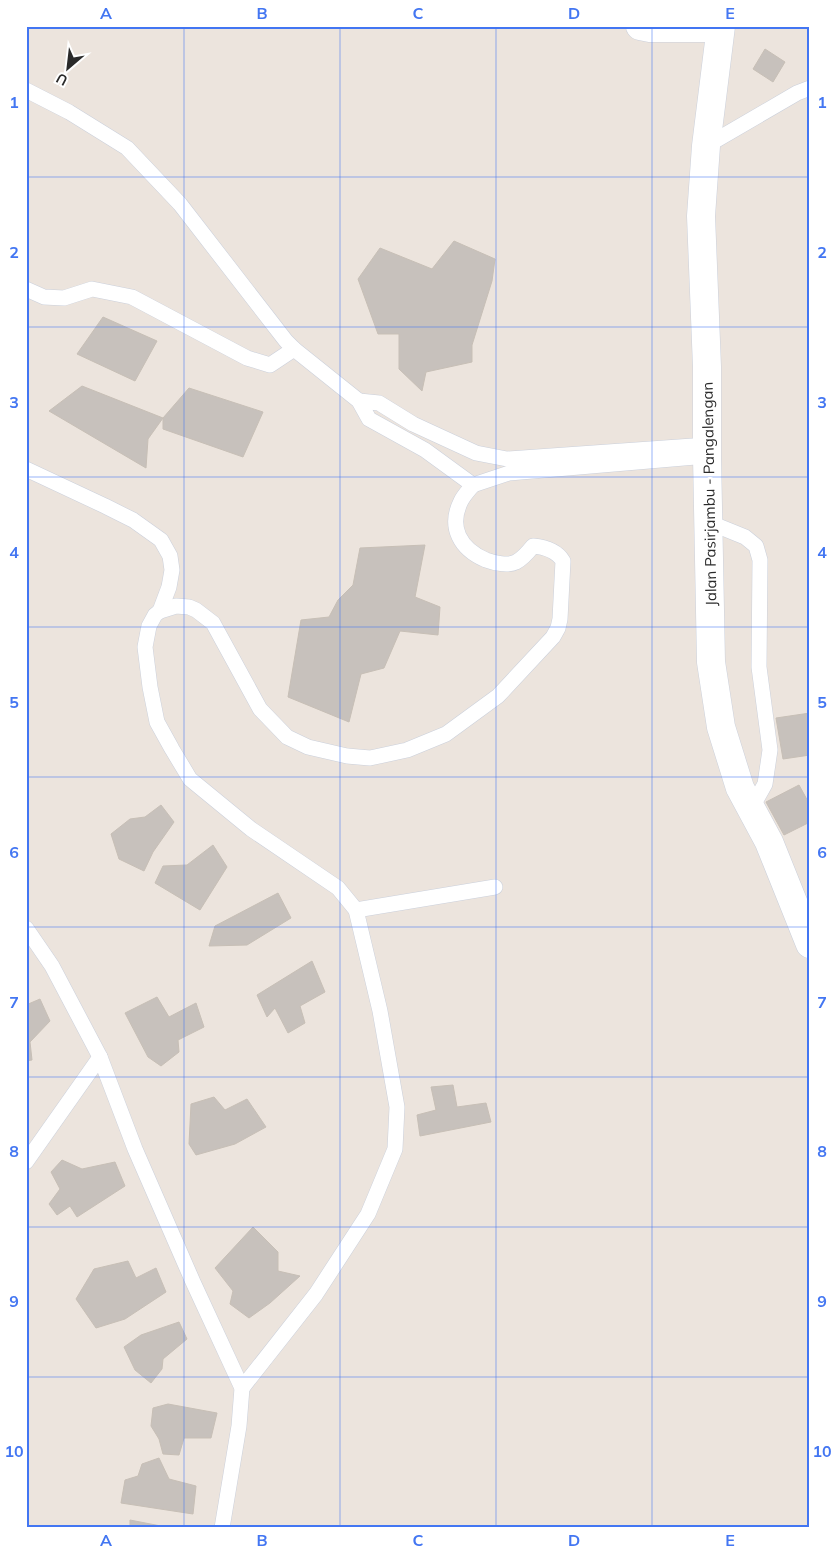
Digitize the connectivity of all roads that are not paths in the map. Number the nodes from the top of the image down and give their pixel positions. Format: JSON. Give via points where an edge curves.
{"nodes":[{"id":1,"x":640,"y":26,"type":"edge"},
{"id":2,"x":721,"y":27,"type":"edge"},
{"id":3,"x":810,"y":88,"type":"edge"},
{"id":4,"x":26,"y":90,"type":"edge"},
{"id":5,"x":706,"y":146,"type":"junction"},
{"id":6,"x":26,"y":289,"type":"edge"},
{"id":7,"x":294,"y":349,"type":"junction"},
{"id":8,"x":359,"y":402,"type":"junction"},
{"id":9,"x":707,"y":450,"type":"junction"},
{"id":10,"x":508,"y":466,"type":"junction"},
{"id":11,"x":26,"y":469,"type":"edge"},
{"id":12,"x":473,"y":485,"type":"junction"},
{"id":13,"x":708,"y":522,"type":"junction"},
{"id":14,"x":160,"y":611,"type":"junction"},
{"id":15,"x":751,"y":809,"type":"junction"},
{"id":16,"x":495,"y":887,"type":"dead end"},
{"id":17,"x":356,"y":910,"type":"junction"},
{"id":18,"x":26,"y":928,"type":"edge"},
{"id":19,"x":810,"y":944,"type":"edge"},
{"id":20,"x":100,"y":1057,"type":"junction"},
{"id":21,"x":26,"y":1162,"type":"edge"},
{"id":22,"x":242,"y":1388,"type":"junction"},
{"id":23,"x":222,"y":1528,"type":"edge"}],
"edges":[{"from":1,"to":2,"type":"main road"},
{"from":2,"to":5,"type":"main road","name":"Jalan Pasirjambu - Pangalengan"},
{"from":3,"to":5,"type":"lane"},
{"from":4,"to":7,"type":"lane","via":[[128,148],[180,204]]},
{"from":5,"to":9,"type":"main road","name":"Jalan Pasirjambu - Pangalengan","via":[[701,216],[708,367]]},
{"from":6,"to":7,"type":"lane","via":[[44,297],[64,298],[92,289],[132,297],[247,358],[270,364]]},
{"from":7,"to":8,"type":"lane"},
{"from":8,"to":10,"type":"lane","via":[[379,403],[413,424]]},
{"from":8,"to":12,"type":"lane","via":[[369,419],[425,450]]},
{"from":9,"to":10,"type":"lane"},
{"from":9,"to":13,"type":"main road","name":"Jalan Pasirjambu - Pangalengan"},
{"from":10,"to":12,"type":"lane"},
{"from":11,"to":14,"type":"lane","via":[[133,520],[161,540],[170,556],[172,570]]},
{"from":12,"to":14,"type":"lane","via":[[456,514],[458,535],[465,548],[495,564],[516,562],[534,546],[542,546],[557,554],[563,561],[558,628],[498,696],[446,734],[370,758],[308,747],[287,737],[260,709],[213,623],[189,607],[176,606]]},
{"from":13,"to":15,"type":"main road","name":"Jalan Pasirjambu - Pangalengan","via":[[711,662],[721,727],[740,788]]},
{"from":13,"to":15,"type":"lane","via":[[745,537],[756,546],[760,560],[759,667],[770,750],[765,784]]},
{"from":14,"to":17,"type":"lane","via":[[149,626],[145,647],[150,687],[157,722],[190,779],[251,829],[338,888]]},
{"from":15,"to":19,"type":"main road","name":"Jalan Pasirjambu - Pangalengan"},
{"from":16,"to":17,"type":"lane"},
{"from":17,"to":22,"type":"lane","via":[[380,1011],[397,1107],[395,1149],[368,1214],[316,1294]]},
{"from":18,"to":20,"type":"lane","via":[[52,966]]},
{"from":20,"to":21,"type":"lane"},
{"from":20,"to":22,"type":"lane","via":[[135,1149]]},
{"from":22,"to":23,"type":"lane"}]}
